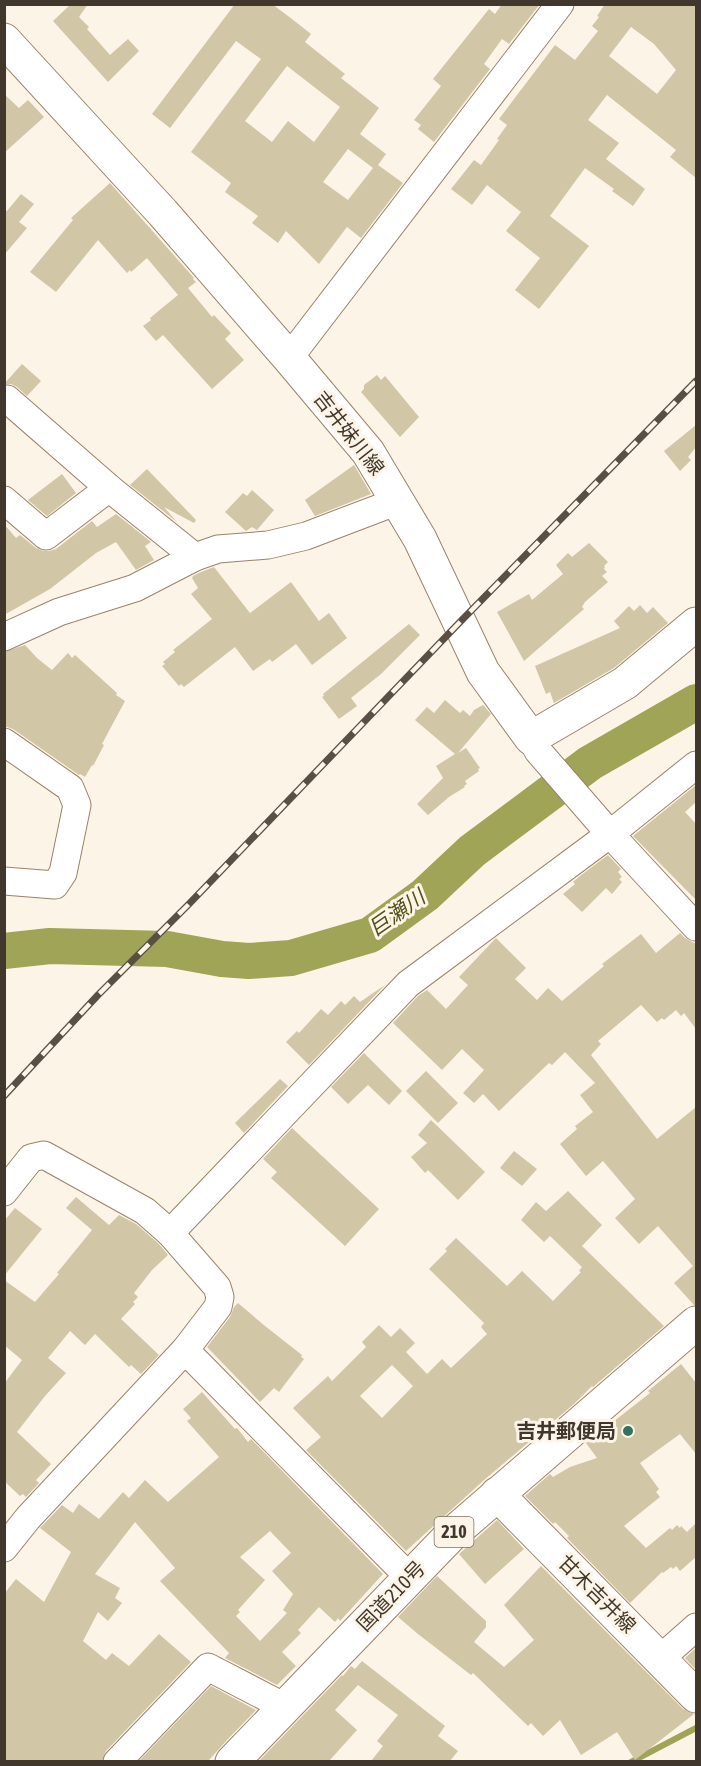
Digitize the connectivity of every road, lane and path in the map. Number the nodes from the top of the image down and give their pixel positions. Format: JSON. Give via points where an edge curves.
{"nodes":[{"id":1,"x":560,"y":4,"type":"edge"},
{"id":2,"x":8,"y":53,"type":"edge"},
{"id":3,"x":290,"y":358,"type":"junction"},
{"id":4,"x":7,"y":399,"type":"dead end"},
{"id":5,"x":109,"y":488,"type":"junction"},
{"id":6,"x":4,"y":500,"type":"edge"},
{"id":7,"x":398,"y":501,"type":"junction"},
{"id":8,"x":195,"y":557,"type":"junction"},
{"id":9,"x":696,"y":624,"type":"edge"},
{"id":10,"x":4,"y":636,"type":"edge"},
{"id":11,"x":4,"y":742,"type":"edge"},
{"id":12,"x":534,"y":745,"type":"junction"},
{"id":13,"x":696,"y":765,"type":"edge"},
{"id":14,"x":607,"y":830,"type":"junction"},
{"id":15,"x":4,"y":881,"type":"edge"},
{"id":16,"x":693,"y":916,"type":"edge"},
{"id":17,"x":4,"y":1192,"type":"edge"},
{"id":18,"x":170,"y":1233,"type":"junction"},
{"id":19,"x":696,"y":1323,"type":"edge"},
{"id":20,"x":185,"y":1350,"type":"junction"},
{"id":21,"x":497,"y":1494,"type":"junction"},
{"id":22,"x":16,"y":1514,"type":"edge"},
{"id":23,"x":4,"y":1548,"type":"edge"},
{"id":24,"x":410,"y":1577,"type":"junction"},
{"id":25,"x":696,"y":1627,"type":"edge"},
{"id":26,"x":661,"y":1658,"type":"junction"},
{"id":27,"x":696,"y":1696,"type":"edge"},
{"id":28,"x":285,"y":1707,"type":"junction"},
{"id":29,"x":117,"y":1761,"type":"edge"},
{"id":30,"x":232,"y":1761,"type":"edge"}],
"edges":[{"from":1,"to":3,"type":"street"},
{"from":2,"to":3,"type":"main road","name":"吉井妹川線","via":[[163,213]]},
{"from":3,"to":7,"type":"main road","name":"吉井妹川線","via":[[368,452]]},
{"from":4,"to":5,"type":"street"},
{"from":5,"to":6,"type":"street","via":[[46,536]]},
{"from":5,"to":8,"type":"street"},
{"from":7,"to":8,"type":"street","via":[[306,536],[268,545],[218,549]]},
{"from":7,"to":12,"type":"main road","name":"吉井妹川線","via":[[483,672]]},
{"from":8,"to":10,"type":"street","via":[[135,588],[59,612]]},
{"from":9,"to":12,"type":"main road","via":[[625,683]]},
{"from":11,"to":15,"type":"street","via":[[70,788],[76,805],[63,873],[55,885]]},
{"from":12,"to":14,"type":"street"},
{"from":13,"to":14,"type":"street"},
{"from":14,"to":16,"type":"street"},
{"from":14,"to":18,"type":"street","via":[[408,984]]},
{"from":17,"to":18,"type":"street","via":[[31,1158],[44,1155],[145,1211]]},
{"from":18,"to":20,"type":"street","via":[[218,1287],[220,1297],[218,1307]]},
{"from":19,"to":21,"type":"main road","name":"国道210号","number":"210"},
{"from":20,"to":22,"type":"street"},
{"from":20,"to":24,"type":"street"},
{"from":21,"to":24,"type":"main road","name":"国道210号","number":"210"},
{"from":21,"to":26,"type":"main road","name":"甘木吉井線"},
{"from":22,"to":23,"type":"street"},
{"from":24,"to":28,"type":"main road","name":"国道210号","number":"210"},
{"from":25,"to":26,"type":"street"},
{"from":26,"to":27,"type":"main road","name":"甘木吉井線"},
{"from":28,"to":29,"type":"street","via":[[208,1667]]},
{"from":28,"to":30,"type":"main road","name":"国道210号","number":"210"}]}
